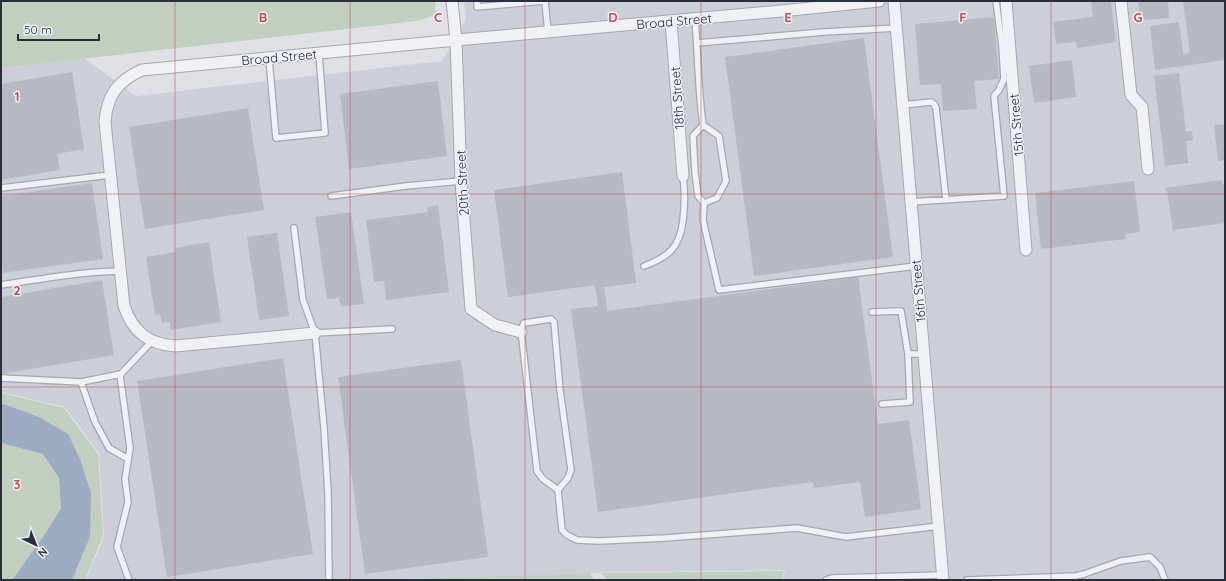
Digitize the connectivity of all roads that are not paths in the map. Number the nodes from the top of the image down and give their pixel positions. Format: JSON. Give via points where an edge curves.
{"nodes":[{"id":1,"x":452,"y":1,"type":"edge"},
{"id":2,"x":477,"y":1,"type":"edge"},
{"id":3,"x":544,"y":1,"type":"edge"},
{"id":4,"x":879,"y":1,"type":"edge"},
{"id":5,"x":894,"y":1,"type":"edge"},
{"id":6,"x":996,"y":1,"type":"edge"},
{"id":7,"x":1006,"y":1,"type":"edge"},
{"id":8,"x":1121,"y":1,"type":"edge"},
{"id":9,"x":695,"y":19,"type":"junction"},
{"id":10,"x":672,"y":21,"type":"junction"},
{"id":11,"x":896,"y":28,"type":"junction"},
{"id":12,"x":548,"y":32,"type":"junction"},
{"id":13,"x":456,"y":40,"type":"junction"},
{"id":14,"x":697,"y":43,"type":"junction"},
{"id":15,"x":319,"y":54,"type":"junction"},
{"id":16,"x":269,"y":59,"type":"junction"},
{"id":17,"x":903,"y":105,"type":"junction"},
{"id":18,"x":703,"y":125,"type":"junction"},
{"id":19,"x":1148,"y":169,"type":"dead end"},
{"id":20,"x":110,"y":175,"type":"junction"},
{"id":21,"x":683,"y":176,"type":"joint"},
{"id":22,"x":461,"y":181,"type":"junction"},
{"id":23,"x":1,"y":188,"type":"edge"},
{"id":24,"x":331,"y":196,"type":"dead end"},
{"id":25,"x":946,"y":200,"type":"junction"},
{"id":26,"x":911,"y":202,"type":"junction"},
{"id":27,"x":704,"y":203,"type":"junction"},
{"id":28,"x":294,"y":228,"type":"dead end"},
{"id":29,"x":1026,"y":250,"type":"dead end"},
{"id":30,"x":644,"y":266,"type":"dead end"},
{"id":31,"x":916,"y":266,"type":"junction"},
{"id":32,"x":120,"y":271,"type":"junction"},
{"id":33,"x":1,"y":285,"type":"edge"},
{"id":34,"x":872,"y":312,"type":"dead end"},
{"id":35,"x":392,"y":329,"type":"dead end"},
{"id":36,"x":521,"y":332,"type":"junction"},
{"id":37,"x":315,"y":333,"type":"junction"},
{"id":38,"x":152,"y":341,"type":"junction"},
{"id":39,"x":908,"y":354,"type":"junction"},
{"id":40,"x":924,"y":354,"type":"junction"},
{"id":41,"x":121,"y":374,"type":"junction"},
{"id":42,"x":1,"y":378,"type":"edge"},
{"id":43,"x":81,"y":382,"type":"junction"},
{"id":44,"x":882,"y":404,"type":"dead end"},
{"id":45,"x":128,"y":459,"type":"junction"},
{"id":46,"x":558,"y":490,"type":"junction"},
{"id":47,"x":939,"y":526,"type":"junction"},
{"id":48,"x":943,"y":577,"type":"edge"},
{"id":49,"x":129,"y":580,"type":"edge"},
{"id":50,"x":329,"y":580,"type":"edge"},
{"id":51,"x":826,"y":580,"type":"edge"},
{"id":52,"x":967,"y":580,"type":"edge"},
{"id":53,"x":996,"y":580,"type":"edge"},
{"id":54,"x":1165,"y":580,"type":"edge"}],
"edges":[{"from":1,"to":13,"type":"street","name":"20th Street"},
{"from":2,"to":3,"type":"lane","via":[[477,7]]},
{"from":3,"to":12,"type":"lane"},
{"from":4,"to":9,"type":"street","name":"Broad Street"},
{"from":5,"to":11,"type":"street","name":"16th Street"},
{"from":6,"to":25,"type":"lane","via":[[1004,79],[994,96],[1004,196]]},
{"from":7,"to":29,"type":"street","name":"15th Street"},
{"from":8,"to":19,"type":"street","via":[[1131,95],[1142,107]]},
{"from":9,"to":10,"type":"street","name":"Broad Street"},
{"from":9,"to":14,"type":"lane"},
{"from":10,"to":12,"type":"street","name":"Broad Street"},
{"from":10,"to":21,"type":"street","name":"18th Street"},
{"from":11,"to":14,"type":"lane"},
{"from":11,"to":17,"type":"street","name":"16th Street"},
{"from":12,"to":13,"type":"street","name":"Broad Street"},
{"from":13,"to":15,"type":"street","name":"Broad Street"},
{"from":13,"to":22,"type":"street","name":"20th Street"},
{"from":14,"to":18,"type":"lane"},
{"from":15,"to":16,"type":"street","name":"Broad Street"},
{"from":15,"to":16,"type":"lane","via":[[325,133],[276,138]]},
{"from":16,"to":20,"type":"street","name":"Broad Street","via":[[142,70],[126,78],[115,90],[106,110]]},
{"from":17,"to":25,"type":"lane","via":[[930,102],[936,108]]},
{"from":17,"to":26,"type":"street","name":"16th Street"},
{"from":18,"to":27,"type":"lane","via":[[693,136],[698,196]]},
{"from":18,"to":27,"type":"lane","via":[[719,136],[726,181],[717,198]]},
{"from":20,"to":23,"type":"lane"},
{"from":20,"to":32,"type":"street","name":"Broad Street"},
{"from":21,"to":30,"type":"lane","via":[[686,200],[682,233],[666,255]]},
{"from":22,"to":24,"type":"lane"},
{"from":22,"to":36,"type":"street","name":"20th Street","via":[[471,309],[495,325]]},
{"from":25,"to":26,"type":"lane"},
{"from":26,"to":31,"type":"street","name":"16th Street"},
{"from":27,"to":31,"type":"lane","via":[[703,220],[718,290]]},
{"from":28,"to":37,"type":"lane","via":[[303,300]]},
{"from":31,"to":40,"type":"street","name":"16th Street"},
{"from":32,"to":33,"type":"lane"},
{"from":32,"to":38,"type":"street","name":"Broad Street","via":[[124,306],[128,317],[134,327]]},
{"from":34,"to":39,"type":"lane","via":[[901,311]]},
{"from":35,"to":37,"type":"lane"},
{"from":36,"to":46,"type":"lane","via":[[537,472]]},
{"from":36,"to":46,"type":"lane","via":[[524,323],[551,319],[554,322],[571,470]]},
{"from":37,"to":38,"type":"street","name":"Broad Street","via":[[175,346]]},
{"from":37,"to":50,"type":"lane","via":[[328,493]]},
{"from":38,"to":41,"type":"lane"},
{"from":39,"to":40,"type":"lane"},
{"from":39,"to":44,"type":"lane","via":[[910,402]]},
{"from":40,"to":47,"type":"street","name":"16th Street"},
{"from":41,"to":43,"type":"lane"},
{"from":41,"to":45,"type":"lane","via":[[130,448]]},
{"from":42,"to":43,"type":"lane"},
{"from":43,"to":45,"type":"lane","via":[[95,422],[109,448]]},
{"from":45,"to":49,"type":"lane","via":[[125,479],[128,502],[117,547]]},
{"from":46,"to":47,"type":"lane","via":[[562,530],[576,540],[650,539],[797,528],[846,537]]},
{"from":47,"to":48,"type":"street","name":"16th Street"},
{"from":48,"to":51,"type":"lane"},
{"from":52,"to":53,"type":"lane"},
{"from":53,"to":54,"type":"lane","via":[[1076,576],[1121,561],[1150,557],[1160,567]]}]}
